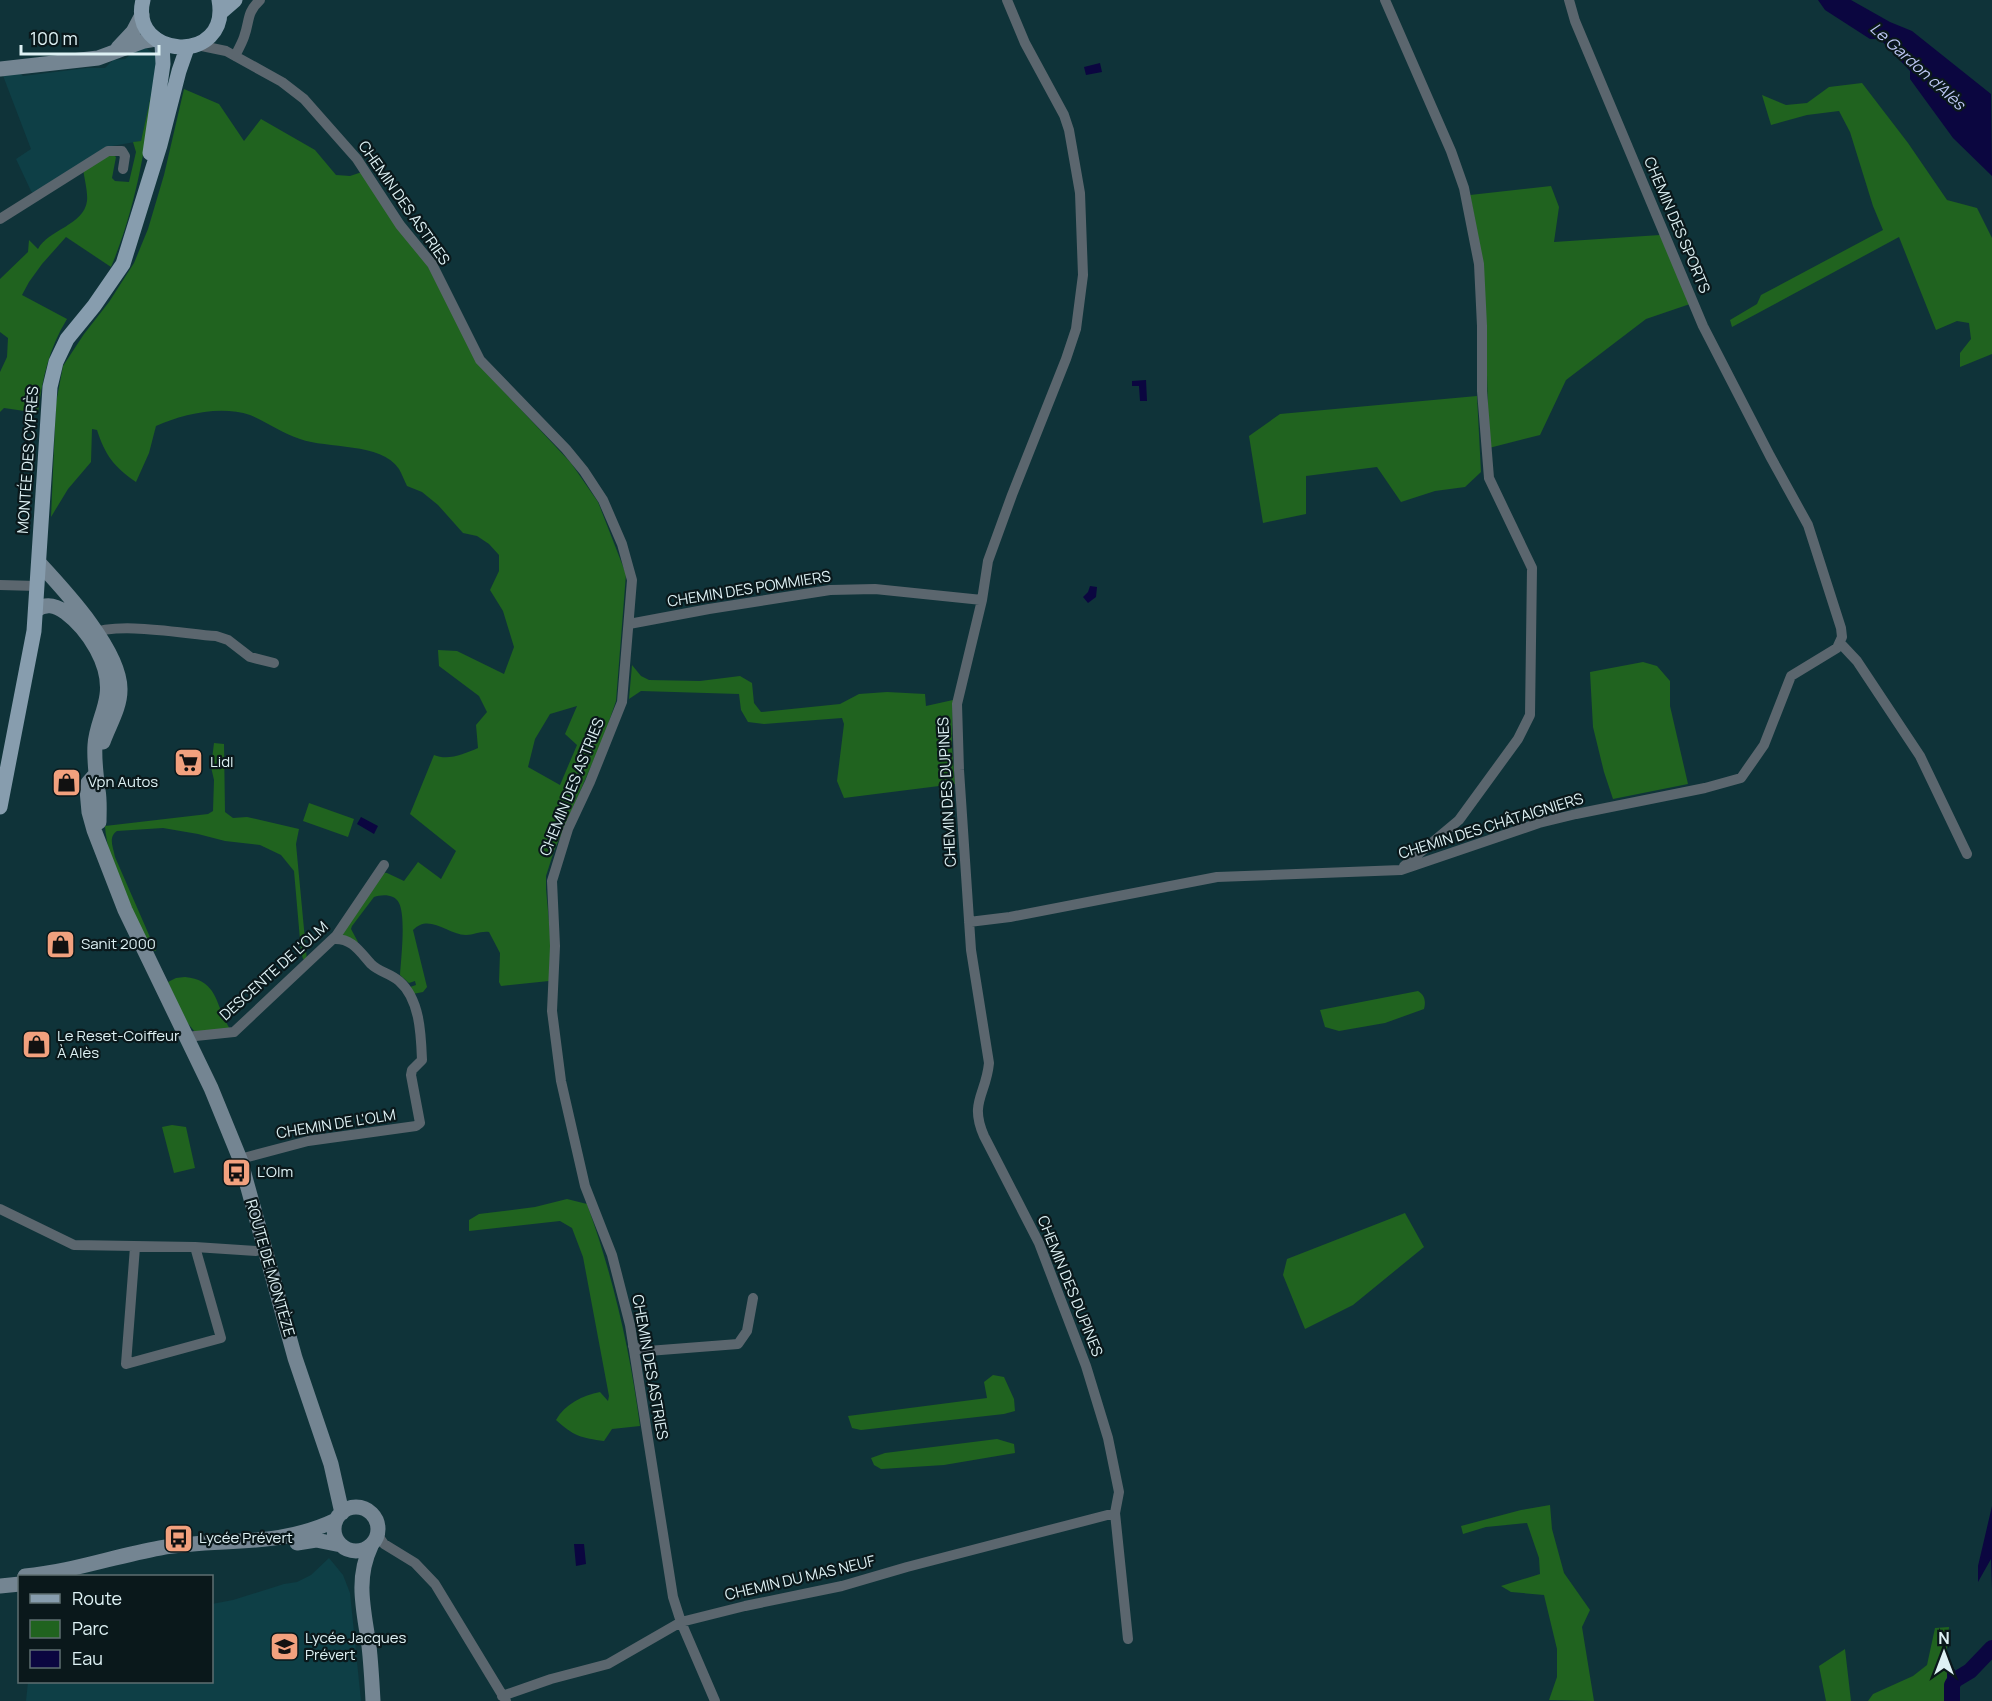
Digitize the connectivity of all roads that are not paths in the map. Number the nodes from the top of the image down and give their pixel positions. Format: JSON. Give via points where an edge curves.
{"nodes":[{"id":1,"x":235,"y":0,"type":"edge"},
{"id":2,"x":260,"y":0,"type":"edge"},
{"id":3,"x":1007,"y":0,"type":"edge"},
{"id":4,"x":1385,"y":0,"type":"edge"},
{"id":5,"x":1569,"y":0,"type":"edge"},
{"id":6,"x":219,"y":6,"type":"edge"},
{"id":7,"x":143,"y":8,"type":"edge"},
{"id":8,"x":213,"y":32,"type":"junction"},
{"id":9,"x":159,"y":41,"type":"junction"},
{"id":10,"x":192,"y":46,"type":"junction"},
{"id":11,"x":113,"y":52,"type":"junction"},
{"id":12,"x":230,"y":54,"type":"junction"},
{"id":13,"x":0,"y":69,"type":"edge"},
{"id":14,"x":123,"y":169,"type":"dead end"},
{"id":15,"x":148,"y":183,"type":"junction"},
{"id":16,"x":0,"y":219,"type":"edge"},
{"id":17,"x":40,"y":564,"type":"junction"},
{"id":18,"x":0,"y":585,"type":"edge"},
{"id":19,"x":38,"y":586,"type":"junction"},
{"id":20,"x":982,"y":600,"type":"junction"},
{"id":21,"x":36,"y":610,"type":"junction"},
{"id":22,"x":629,"y":624,"type":"junction"},
{"id":23,"x":92,"y":633,"type":"junction"},
{"id":24,"x":1841,"y":644,"type":"junction"},
{"id":25,"x":274,"y":663,"type":"dead end"},
{"id":26,"x":7,"y":737,"type":"edge"},
{"id":27,"x":0,"y":807,"type":"edge"},
{"id":28,"x":1967,"y":854,"type":"dead end"},
{"id":29,"x":384,"y":865,"type":"dead end"},
{"id":30,"x":1401,"y":870,"type":"junction"},
{"id":31,"x":969,"y":922,"type":"junction"},
{"id":32,"x":334,"y":939,"type":"junction"},
{"id":33,"x":186,"y":1037,"type":"junction"},
{"id":34,"x":240,"y":1159,"type":"junction"},
{"id":35,"x":0,"y":1209,"type":"edge"},
{"id":36,"x":135,"y":1247,"type":"junction"},
{"id":37,"x":195,"y":1247,"type":"junction"},
{"id":38,"x":264,"y":1249,"type":"junction"},
{"id":39,"x":753,"y":1298,"type":"dead end"},
{"id":40,"x":633,"y":1347,"type":"junction"},
{"id":41,"x":331,"y":1464,"type":"junction"},
{"id":42,"x":357,"y":1508,"type":"junction"},
{"id":43,"x":1115,"y":1513,"type":"junction"},
{"id":44,"x":339,"y":1517,"type":"junction"},
{"id":45,"x":376,"y":1542,"type":"junction"},
{"id":46,"x":345,"y":1547,"type":"junction"},
{"id":47,"x":30,"y":1575,"type":"edge"},
{"id":48,"x":66,"y":1575,"type":"edge"},
{"id":49,"x":18,"y":1577,"type":"edge"},
{"id":50,"x":0,"y":1579,"type":"edge"},
{"id":51,"x":18,"y":1584,"type":"edge"},
{"id":52,"x":0,"y":1586,"type":"edge"},
{"id":53,"x":360,"y":1588,"type":"junction"},
{"id":54,"x":681,"y":1622,"type":"junction"},
{"id":55,"x":1128,"y":1639,"type":"dead end"},
{"id":56,"x":504,"y":1698,"type":"edge"},
{"id":57,"x":373,"y":1701,"type":"edge"},
{"id":58,"x":715,"y":1701,"type":"edge"}],
"edges":[{"from":1,"to":6,"type":"main road"},
{"from":2,"to":12,"type":"street","via":[[247,18],[245,35]]},
{"from":3,"to":20,"type":"street","name":"CHEMIN DES DUPINES","via":[[1069,129],[1080,193],[1083,275],[1076,328],[988,561]]},
{"from":4,"to":30,"type":"street","via":[[1464,188],[1479,264],[1489,478],[1532,568],[1530,715],[1518,739],[1459,820]]},
{"from":5,"to":24,"type":"street","name":"CHEMIN DES SPORTS","via":[[1703,326],[1808,525],[1841,628]]},
{"from":6,"to":8,"type":"main road"},
{"from":7,"to":9,"type":"main road","via":[[149,32]]},
{"from":7,"to":11,"type":"street","via":[[129,38]]},
{"from":8,"to":10,"type":"main road"},
{"from":8,"to":12,"type":"street","name":"CHEMIN DES ASTRIES"},
{"from":9,"to":10,"type":"main road","via":[[174,48]]},
{"from":9,"to":11,"type":"street"},
{"from":9,"to":15,"type":"main road","name":"MONTÉE DES CYPRÈS","via":[[163,64]]},
{"from":10,"to":12,"type":"street","name":"CHEMIN DES ASTRIES"},
{"from":10,"to":15,"type":"main road","name":"MONTÉE DES CYPRÈS","via":[[179,71]]},
{"from":11,"to":13,"type":"street"},
{"from":12,"to":22,"type":"street","name":"CHEMIN DES ASTRIES","via":[[282,82],[304,99],[357,159],[400,225],[432,264],[480,360],[584,471],[603,500],[622,544],[632,580]]},
{"from":14,"to":16,"type":"street","via":[[122,151],[108,151]]},
{"from":15,"to":17,"type":"main road","name":"MONTÉE DES CYPRÈS","via":[[123,264],[67,339],[56,362],[48,410]]},
{"from":17,"to":19,"type":"main road","name":"MONTÉE DES CYPRÈS"},
{"from":17,"to":23,"type":"street","name":"ROUTE DE MONTÈZE","via":[[74,601]]},
{"from":18,"to":19,"type":"street"},
{"from":19,"to":21,"type":"main road","name":"MONTÉE DES CYPRÈS"},
{"from":20,"to":22,"type":"street","name":"CHEMIN DES POMMIERS","via":[[875,589],[830,590]]},
{"from":20,"to":31,"type":"street","name":"CHEMIN DES DUPINES","via":[[957,704]]},
{"from":21,"to":23,"type":"street","name":"ROUTE DE MONTÈZE","via":[[42,605],[59,608]]},
{"from":21,"to":26,"type":"main road","name":"MONTÉE DES CYPRÈS"},
{"from":22,"to":40,"type":"street","name":"CHEMIN DES ASTRIES","via":[[622,702],[568,829],[552,881],[552,1011],[561,1081],[585,1186],[612,1255]]},
{"from":23,"to":25,"type":"street","via":[[108,628],[216,636],[250,657]]},
{"from":23,"to":33,"type":"street","name":"ROUTE DE MONTÈZE","via":[[107,684],[95,741],[100,843],[125,910]]},
{"from":24,"to":28,"type":"street","via":[[1857,661],[1920,756]]},
{"from":24,"to":30,"type":"street","name":"CHEMIN DES CHÂTAIGNIERS","via":[[1791,676],[1764,745],[1741,778],[1549,821]]},
{"from":26,"to":27,"type":"main road","name":"MONTÉE DES CYPRÈS"},
{"from":29,"to":32,"type":"street","name":"DESCENTE DE L'OLM"},
{"from":30,"to":31,"type":"street","name":"CHEMIN DES CHÂTAIGNIERS","via":[[1217,877]]},
{"from":31,"to":43,"type":"street","name":"CHEMIN DES DUPINES","via":[[989,1063],[978,1100],[980,1125],[1039,1243],[1086,1366],[1108,1438],[1119,1492]]},
{"from":32,"to":33,"type":"street","name":"DESCENTE DE L'OLM","via":[[234,1032]]},
{"from":32,"to":34,"type":"street","name":"CHEMIN DE L'OLM","via":[[351,942],[377,969],[399,981],[411,997],[421,1045],[422,1060],[411,1075],[420,1123],[297,1143]]},
{"from":33,"to":34,"type":"street","name":"ROUTE DE MONTÈZE"},
{"from":34,"to":38,"type":"street","name":"ROUTE DE MONTÈZE"},
{"from":35,"to":36,"type":"street","via":[[74,1245]]},
{"from":36,"to":37,"type":"street"},
{"from":36,"to":37,"type":"street","via":[[126,1364],[221,1338]]},
{"from":37,"to":38,"type":"street"},
{"from":38,"to":41,"type":"street","name":"ROUTE DE MONTÈZE"},
{"from":39,"to":40,"type":"street","via":[[747,1331],[738,1344],[648,1351]]},
{"from":40,"to":54,"type":"street","name":"CHEMIN DES ASTRIES","via":[[673,1597]]},
{"from":41,"to":42,"type":"street","name":"ROUTE DE MONTÈZE"},
{"from":41,"to":44,"type":"street","name":"ROUTE DE MONTÈZE"},
{"from":42,"to":44,"type":"street"},
{"from":42,"to":45,"type":"street","via":[[371,1514],[378,1527]]},
{"from":43,"to":54,"type":"street","name":"CHEMIN DU MAS NEUF","via":[[842,1586]]},
{"from":43,"to":55,"type":"street","name":"CHEMIN DES DUPINES"},
{"from":44,"to":46,"type":"street","via":[[335,1533]]},
{"from":44,"to":47,"type":"street","via":[[315,1530],[282,1538],[162,1548]]},
{"from":45,"to":46,"type":"street","via":[[360,1551]]},
{"from":45,"to":53,"type":"street","via":[[365,1560]]},
{"from":45,"to":56,"type":"street","via":[[415,1563],[435,1584]]},
{"from":46,"to":48,"type":"street","via":[[316,1540],[198,1551]]},
{"from":46,"to":53,"type":"street"},
{"from":49,"to":50,"type":"street"},
{"from":51,"to":52,"type":"street"},
{"from":53,"to":57,"type":"street"},
{"from":54,"to":56,"type":"street","name":"CHEMIN DU MAS NEUF","via":[[608,1664],[551,1679]]},
{"from":54,"to":58,"type":"street","name":"CHEMIN DES ASTRIES"}]}
